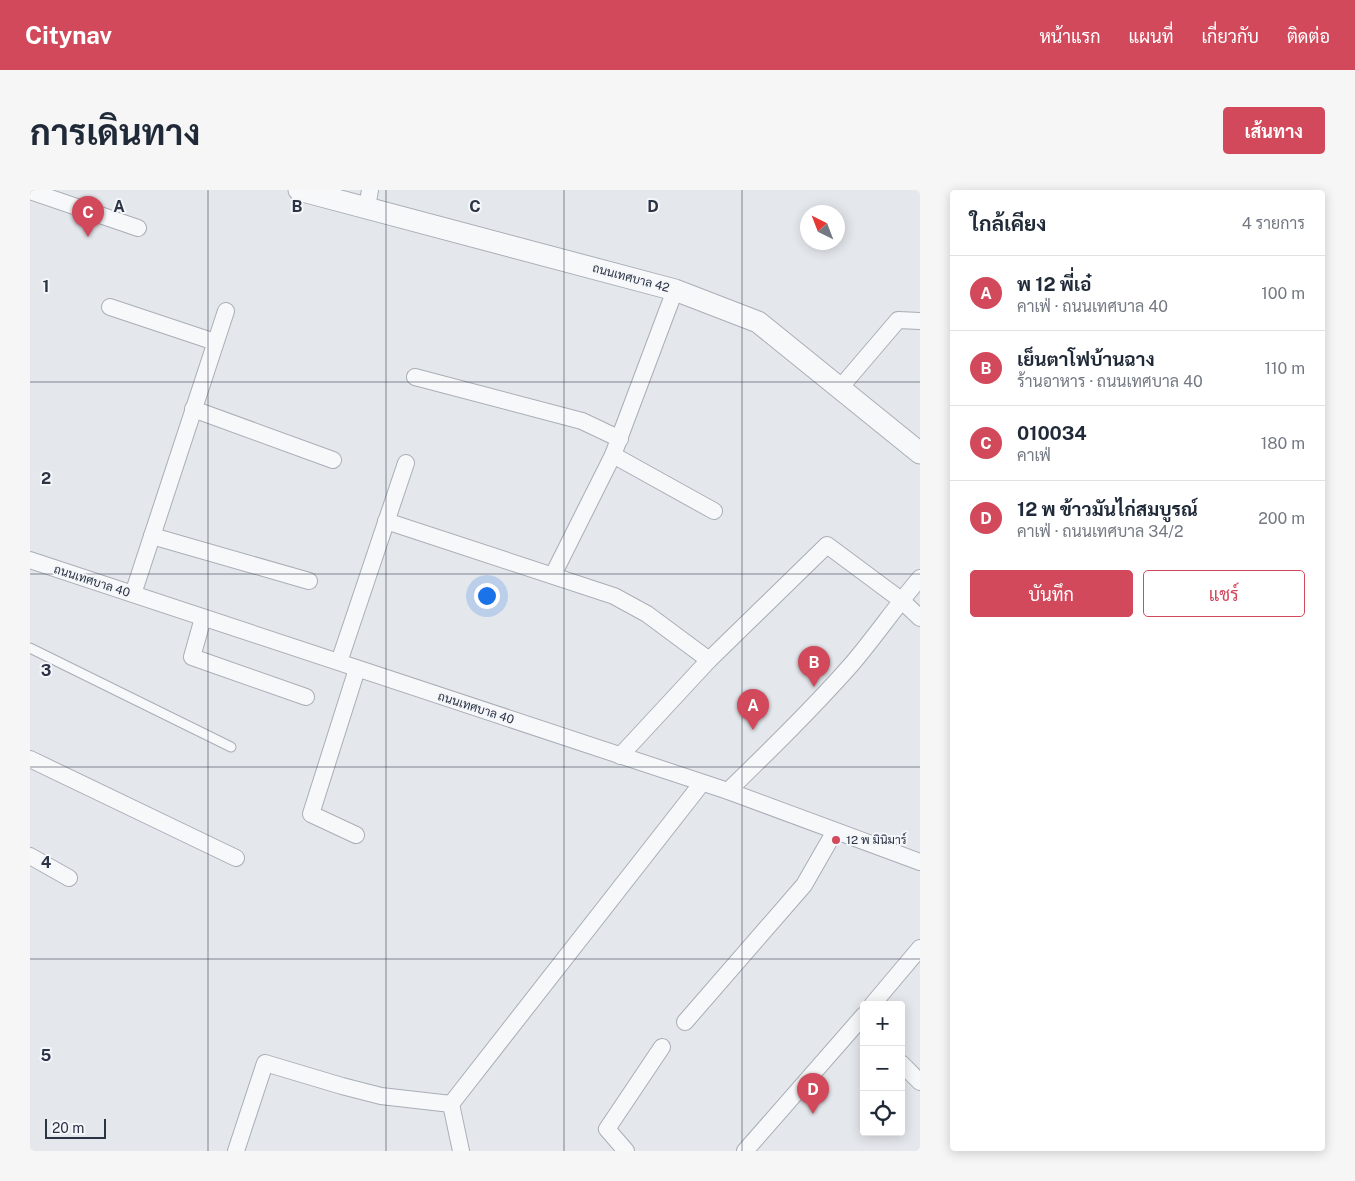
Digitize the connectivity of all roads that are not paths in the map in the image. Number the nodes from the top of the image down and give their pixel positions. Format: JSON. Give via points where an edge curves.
{"nodes":[{"id":1,"x":299,"y":190,"type":"edge"},
{"id":2,"x":30,"y":191,"type":"edge"},
{"id":3,"x":369,"y":199,"type":"edge"},
{"id":4,"x":138,"y":228,"type":"dead end"},
{"id":5,"x":675,"y":290,"type":"junction"},
{"id":6,"x":110,"y":306,"type":"dead end"},
{"id":7,"x":226,"y":311,"type":"dead end"},
{"id":8,"x":920,"y":321,"type":"edge"},
{"id":9,"x":215,"y":342,"type":"junction"},
{"id":10,"x":415,"y":377,"type":"dead end"},
{"id":11,"x":840,"y":388,"type":"junction"},
{"id":12,"x":193,"y":408,"type":"junction"},
{"id":13,"x":620,"y":439,"type":"junction"},
{"id":14,"x":920,"y":453,"type":"edge"},
{"id":15,"x":614,"y":455,"type":"junction"},
{"id":16,"x":332,"y":460,"type":"dead end"},
{"id":17,"x":406,"y":463,"type":"dead end"},
{"id":18,"x":714,"y":511,"type":"dead end"},
{"id":19,"x":386,"y":521,"type":"junction"},
{"id":20,"x":152,"y":536,"type":"junction"},
{"id":21,"x":30,"y":560,"type":"edge"},
{"id":22,"x":553,"y":576,"type":"junction"},
{"id":23,"x":920,"y":578,"type":"edge"},
{"id":24,"x":309,"y":581,"type":"dead end"},
{"id":25,"x":133,"y":594,"type":"junction"},
{"id":26,"x":901,"y":600,"type":"junction"},
{"id":27,"x":203,"y":618,"type":"junction"},
{"id":28,"x":920,"y":618,"type":"edge"},
{"id":29,"x":30,"y":648,"type":"edge"},
{"id":30,"x":709,"y":660,"type":"junction"},
{"id":31,"x":339,"y":662,"type":"junction"},
{"id":32,"x":357,"y":668,"type":"junction"},
{"id":33,"x":306,"y":697,"type":"dead end"},
{"id":34,"x":231,"y":747,"type":"dead end"},
{"id":35,"x":620,"y":756,"type":"junction"},
{"id":36,"x":30,"y":759,"type":"edge"},
{"id":37,"x":702,"y":783,"type":"junction"},
{"id":38,"x":728,"y":791,"type":"junction"},
{"id":39,"x":835,"y":831,"type":"junction"},
{"id":40,"x":356,"y":835,"type":"dead end"},
{"id":41,"x":30,"y":856,"type":"edge"},
{"id":42,"x":236,"y":858,"type":"dead end"},
{"id":43,"x":920,"y":862,"type":"edge"},
{"id":44,"x":69,"y":878,"type":"dead end"},
{"id":45,"x":920,"y":948,"type":"edge"},
{"id":46,"x":875,"y":1001,"type":"edge"},
{"id":47,"x":685,"y":1022,"type":"dead end"},
{"id":48,"x":860,"y":1022,"type":"edge"},
{"id":49,"x":662,"y":1047,"type":"dead end"},
{"id":50,"x":905,"y":1067,"type":"edge"},
{"id":51,"x":920,"y":1082,"type":"edge"},
{"id":52,"x":451,"y":1104,"type":"junction"},
{"id":53,"x":236,"y":1151,"type":"edge"},
{"id":54,"x":461,"y":1151,"type":"edge"},
{"id":55,"x":626,"y":1151,"type":"edge"},
{"id":56,"x":745,"y":1151,"type":"edge"}],
"edges":[{"from":1,"to":3,"type":"street","name":"ถนนเทศบาล 42"},
{"from":2,"to":4,"type":"street"},
{"from":3,"to":5,"type":"street","name":"ถนนเทศบาล 42"},
{"from":5,"to":11,"type":"street","name":"ถนนเทศบาล 42","via":[[758,322]]},
{"from":5,"to":13,"type":"street"},
{"from":6,"to":9,"type":"street"},
{"from":7,"to":9,"type":"street"},
{"from":8,"to":11,"type":"street","via":[[898,320]]},
{"from":9,"to":12,"type":"street"},
{"from":10,"to":13,"type":"street","via":[[582,421]]},
{"from":11,"to":14,"type":"street","name":"ถนนเทศบาล 42"},
{"from":12,"to":16,"type":"street"},
{"from":12,"to":20,"type":"street"},
{"from":13,"to":15,"type":"street"},
{"from":15,"to":18,"type":"street"},
{"from":15,"to":22,"type":"street"},
{"from":17,"to":19,"type":"street"},
{"from":19,"to":22,"type":"street"},
{"from":19,"to":31,"type":"street"},
{"from":20,"to":24,"type":"street"},
{"from":20,"to":25,"type":"street"},
{"from":21,"to":25,"type":"street","name":"ถนนเทศบาล 40"},
{"from":22,"to":30,"type":"street","via":[[614,596],[647,614]]},
{"from":23,"to":26,"type":"street"},
{"from":25,"to":27,"type":"street","name":"ถนนเทศบาล 40"},
{"from":26,"to":28,"type":"street"},
{"from":26,"to":30,"type":"street","via":[[827,545]]},
{"from":26,"to":38,"type":"street","via":[[853,663],[817,703]]},
{"from":27,"to":31,"type":"street","name":"ถนนเทศบาล 40"},
{"from":27,"to":33,"type":"street","via":[[192,657]]},
{"from":29,"to":34,"type":"lane"},
{"from":30,"to":35,"type":"street"},
{"from":31,"to":32,"type":"street","name":"ถนนเทศบาล 40"},
{"from":32,"to":35,"type":"street","name":"ถนนเทศบาล 40"},
{"from":32,"to":40,"type":"street","via":[[311,814]]},
{"from":35,"to":37,"type":"street","name":"ถนนเทศบาล 40"},
{"from":36,"to":42,"type":"street"},
{"from":37,"to":38,"type":"street","name":"ถนนเทศบาล 40"},
{"from":37,"to":52,"type":"street"},
{"from":38,"to":39,"type":"street","name":"ถนนเทศบาล 40"},
{"from":39,"to":43,"type":"street","name":"ถนนเทศบาล 40"},
{"from":39,"to":47,"type":"street","via":[[804,885]]},
{"from":41,"to":44,"type":"street"},
{"from":45,"to":46,"type":"street"},
{"from":48,"to":56,"type":"street"},
{"from":49,"to":55,"type":"street","via":[[607,1129]]},
{"from":50,"to":51,"type":"street"},
{"from":52,"to":53,"type":"street","via":[[381,1096],[265,1063]]},
{"from":52,"to":54,"type":"street"}]}
